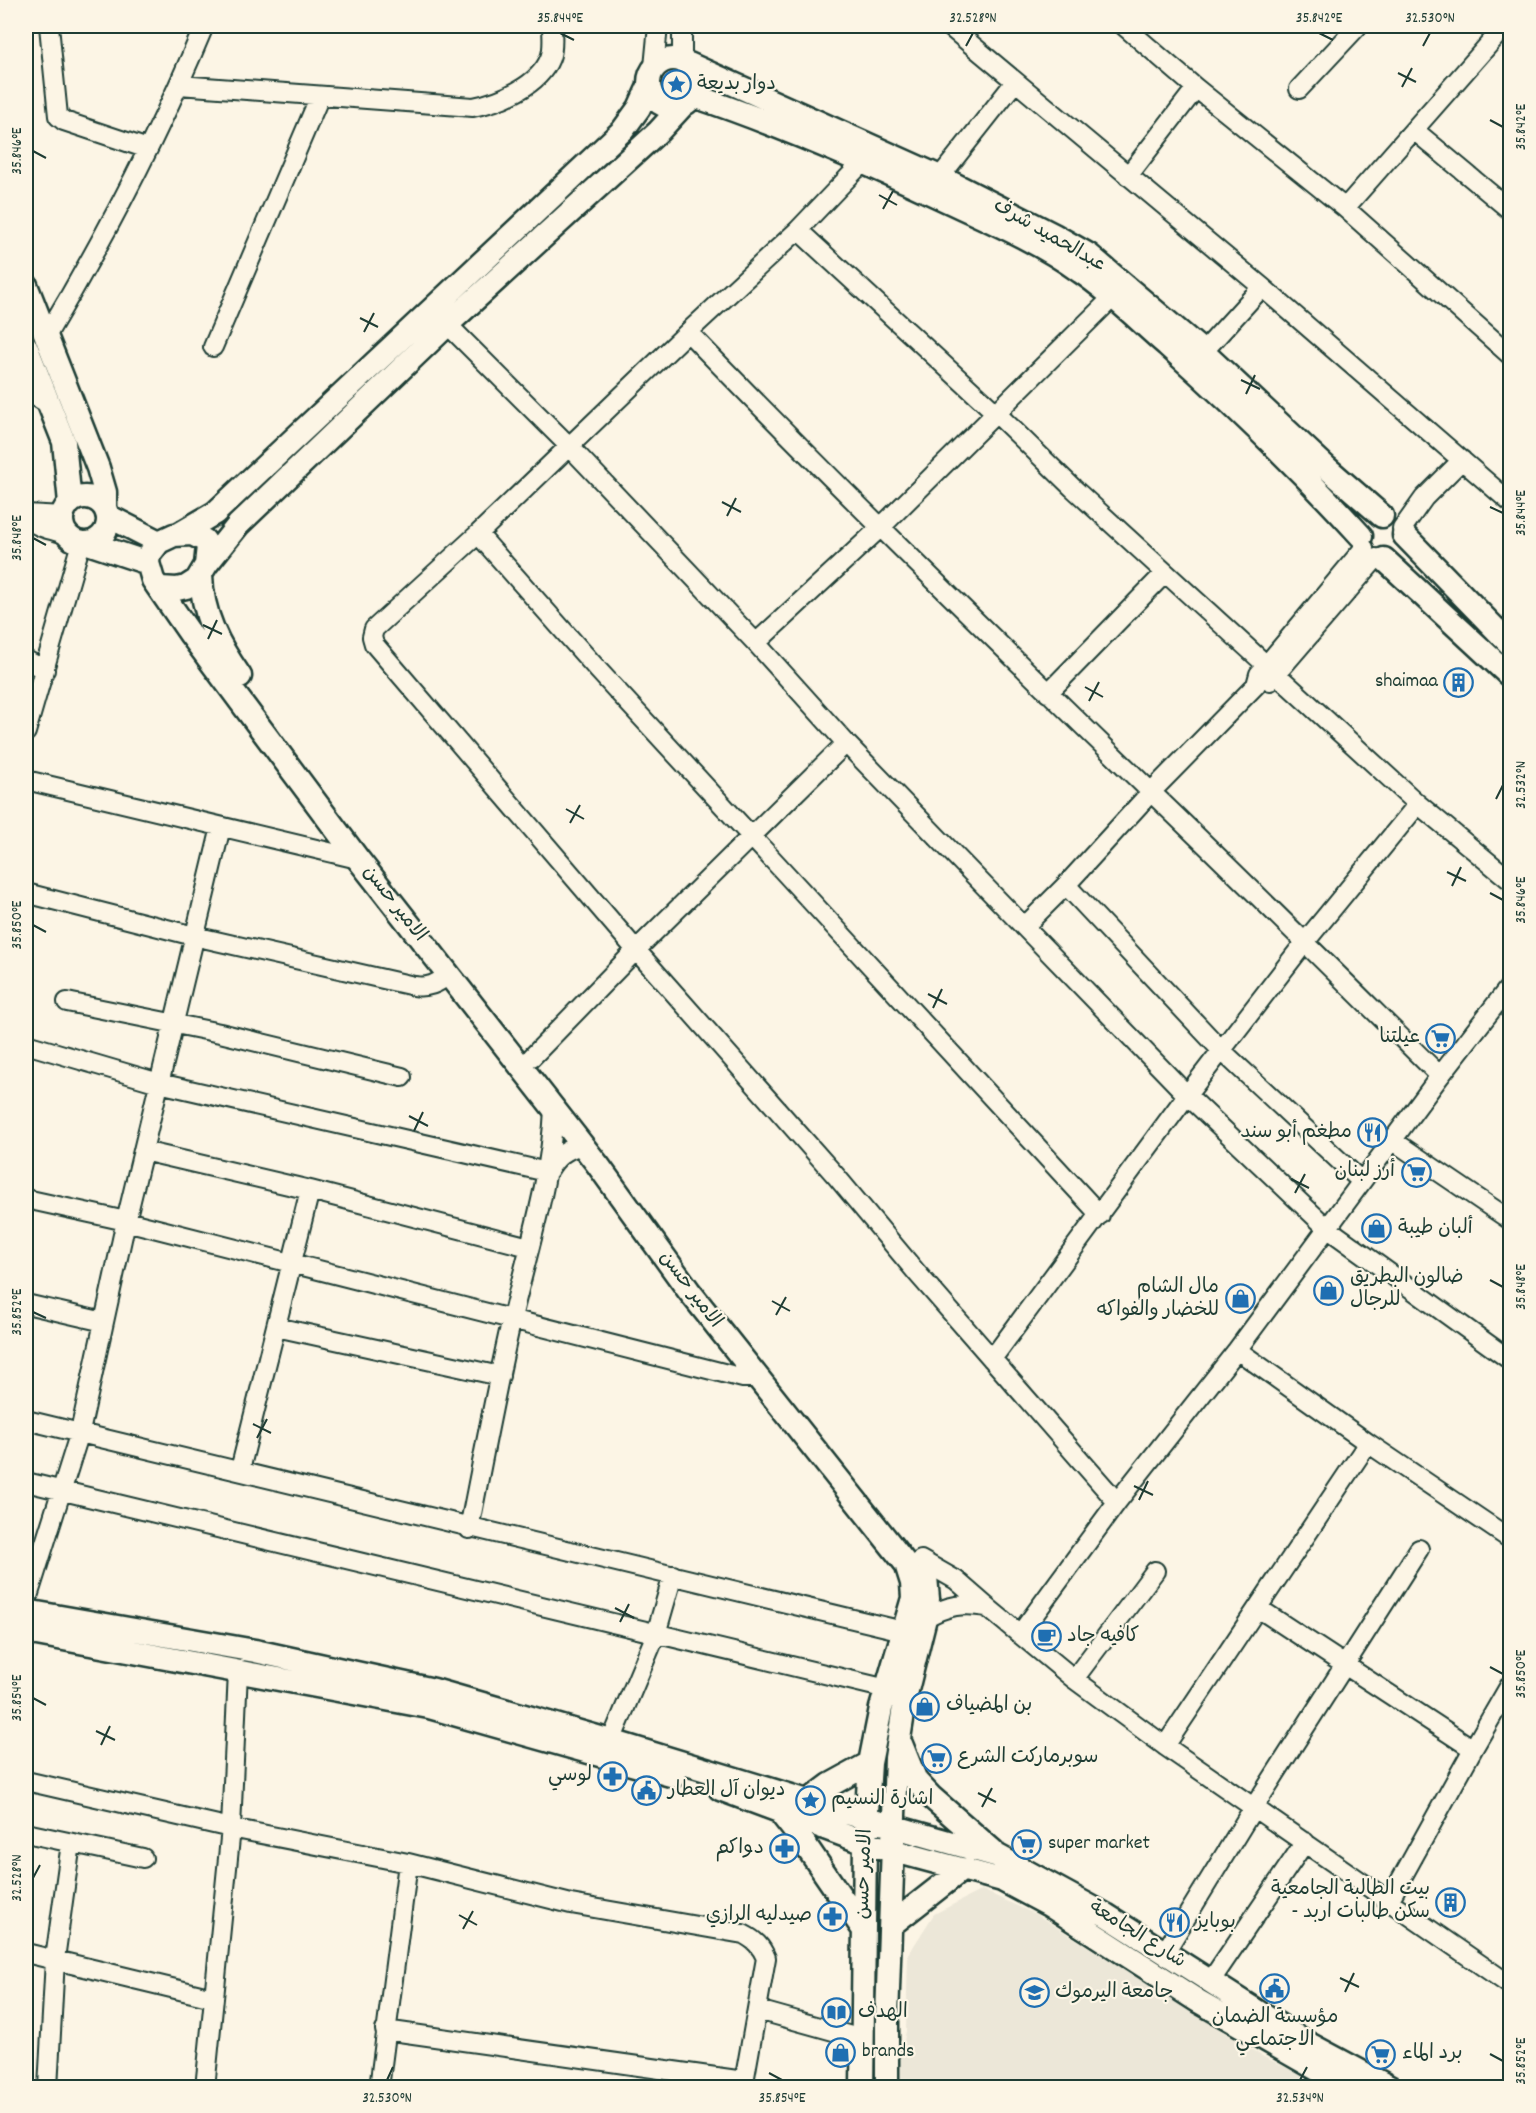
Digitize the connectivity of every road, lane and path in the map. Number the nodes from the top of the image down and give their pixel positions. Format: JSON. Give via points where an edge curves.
{"nodes":[{"id":1,"x":49,"y":26,"type":"edge"},
{"id":2,"x":204,"y":26,"type":"edge"},
{"id":3,"x":552,"y":26,"type":"edge"},
{"id":4,"x":658,"y":26,"type":"edge"},
{"id":5,"x":682,"y":26,"type":"edge"},
{"id":6,"x":949,"y":26,"type":"edge"},
{"id":7,"x":1124,"y":26,"type":"edge"},
{"id":8,"x":1358,"y":26,"type":"edge"},
{"id":9,"x":1504,"y":26,"type":"edge"},
{"id":10,"x":685,"y":62,"type":"junction"},
{"id":11,"x":652,"y":76,"type":"junction"},
{"id":12,"x":1016,"y":82,"type":"junction"},
{"id":13,"x":179,"y":85,"type":"junction"},
{"id":14,"x":1196,"y":88,"type":"junction"},
{"id":15,"x":1299,"y":89,"type":"dead end"},
{"id":16,"x":320,"y":96,"type":"junction"},
{"id":17,"x":688,"y":101,"type":"junction"},
{"id":18,"x":1414,"y":130,"type":"junction"},
{"id":19,"x":148,"y":149,"type":"junction"},
{"id":20,"x":862,"y":162,"type":"junction"},
{"id":21,"x":1128,"y":176,"type":"junction"},
{"id":22,"x":940,"y":177,"type":"junction"},
{"id":23,"x":1345,"y":207,"type":"junction"},
{"id":24,"x":1510,"y":210,"type":"edge"},
{"id":25,"x":798,"y":231,"type":"junction"},
{"id":26,"x":26,"y":285,"type":"edge"},
{"id":27,"x":1262,"y":288,"type":"junction"},
{"id":28,"x":1113,"y":297,"type":"junction"},
{"id":29,"x":31,"y":315,"type":"edge"},
{"id":30,"x":440,"y":317,"type":"junction"},
{"id":31,"x":688,"y":332,"type":"junction"},
{"id":32,"x":35,"y":342,"type":"edge"},
{"id":33,"x":213,"y":347,"type":"dead end"},
{"id":34,"x":1203,"y":352,"type":"junction"},
{"id":35,"x":1510,"y":355,"type":"edge"},
{"id":36,"x":26,"y":391,"type":"edge"},
{"id":37,"x":50,"y":405,"type":"junction"},
{"id":38,"x":996,"y":413,"type":"junction"},
{"id":39,"x":569,"y":446,"type":"junction"},
{"id":40,"x":1462,"y":460,"type":"junction"},
{"id":41,"x":1507,"y":491,"type":"edge"},
{"id":42,"x":107,"y":512,"type":"junction"},
{"id":43,"x":26,"y":516,"type":"edge"},
{"id":44,"x":1395,"y":524,"type":"junction"},
{"id":45,"x":881,"y":527,"type":"junction"},
{"id":46,"x":74,"y":528,"type":"junction"},
{"id":47,"x":478,"y":534,"type":"junction"},
{"id":48,"x":171,"y":537,"type":"junction"},
{"id":49,"x":1371,"y":550,"type":"junction"},
{"id":50,"x":148,"y":563,"type":"junction"},
{"id":51,"x":203,"y":570,"type":"junction"},
{"id":52,"x":1165,"y":573,"type":"junction"},
{"id":53,"x":160,"y":588,"type":"junction"},
{"id":54,"x":756,"y":643,"type":"junction"},
{"id":55,"x":1510,"y":644,"type":"edge"},
{"id":56,"x":26,"y":660,"type":"edge"},
{"id":57,"x":1272,"y":669,"type":"junction"},
{"id":58,"x":45,"y":670,"type":"junction"},
{"id":59,"x":1510,"y":676,"type":"edge"},
{"id":60,"x":1048,"y":693,"type":"junction"},
{"id":61,"x":26,"y":732,"type":"edge"},
{"id":62,"x":846,"y":743,"type":"junction"},
{"id":63,"x":26,"y":780,"type":"edge"},
{"id":64,"x":1151,"y":792,"type":"junction"},
{"id":65,"x":1418,"y":804,"type":"junction"},
{"id":66,"x":221,"y":827,"type":"junction"},
{"id":67,"x":752,"y":836,"type":"junction"},
{"id":68,"x":358,"y":859,"type":"junction"},
{"id":69,"x":1510,"y":880,"type":"edge"},
{"id":70,"x":1066,"y":885,"type":"junction"},
{"id":71,"x":26,"y":894,"type":"edge"},
{"id":72,"x":1024,"y":927,"type":"junction"},
{"id":73,"x":194,"y":936,"type":"junction"},
{"id":74,"x":1305,"y":942,"type":"junction"},
{"id":75,"x":636,"y":950,"type":"junction"},
{"id":76,"x":453,"y":971,"type":"junction"},
{"id":77,"x":1510,"y":986,"type":"edge"},
{"id":78,"x":67,"y":1002,"type":"dead end"},
{"id":79,"x":173,"y":1025,"type":"junction"},
{"id":80,"x":26,"y":1044,"type":"edge"},
{"id":81,"x":1222,"y":1051,"type":"junction"},
{"id":82,"x":532,"y":1057,"type":"junction"},
{"id":83,"x":1440,"y":1076,"type":"junction"},
{"id":84,"x":402,"y":1077,"type":"dead end"},
{"id":85,"x":159,"y":1083,"type":"junction"},
{"id":86,"x":1187,"y":1095,"type":"junction"},
{"id":87,"x":554,"y":1109,"type":"junction"},
{"id":88,"x":1392,"y":1140,"type":"junction"},
{"id":89,"x":582,"y":1145,"type":"junction"},
{"id":90,"x":143,"y":1151,"type":"junction"},
{"id":91,"x":547,"y":1172,"type":"junction"},
{"id":92,"x":1362,"y":1181,"type":"junction"},
{"id":93,"x":310,"y":1190,"type":"junction"},
{"id":94,"x":26,"y":1199,"type":"edge"},
{"id":95,"x":1100,"y":1215,"type":"junction"},
{"id":96,"x":1510,"y":1220,"type":"edge"},
{"id":97,"x":126,"y":1221,"type":"junction"},
{"id":98,"x":1327,"y":1228,"type":"junction"},
{"id":99,"x":529,"y":1247,"type":"junction"},
{"id":100,"x":292,"y":1263,"type":"junction"},
{"id":101,"x":26,"y":1304,"type":"edge"},
{"id":102,"x":512,"y":1320,"type":"junction"},
{"id":103,"x":104,"y":1322,"type":"junction"},
{"id":104,"x":276,"y":1327,"type":"junction"},
{"id":105,"x":1237,"y":1350,"type":"junction"},
{"id":106,"x":992,"y":1359,"type":"junction"},
{"id":107,"x":1510,"y":1360,"type":"edge"},
{"id":108,"x":500,"y":1376,"type":"junction"},
{"id":109,"x":759,"y":1378,"type":"junction"},
{"id":110,"x":26,"y":1420,"type":"edge"},
{"id":111,"x":80,"y":1432,"type":"junction"},
{"id":112,"x":1368,"y":1443,"type":"junction"},
{"id":113,"x":240,"y":1470,"type":"junction"},
{"id":114,"x":26,"y":1482,"type":"edge"},
{"id":115,"x":62,"y":1491,"type":"junction"},
{"id":116,"x":1117,"y":1502,"type":"junction"},
{"id":117,"x":470,"y":1528,"type":"junction"},
{"id":118,"x":1510,"y":1539,"type":"edge"},
{"id":119,"x":1419,"y":1549,"type":"dead end"},
{"id":120,"x":921,"y":1560,"type":"junction"},
{"id":121,"x":1155,"y":1571,"type":"dead end"},
{"id":122,"x":673,"y":1575,"type":"junction"},
{"id":123,"x":26,"y":1603,"type":"edge"},
{"id":124,"x":987,"y":1607,"type":"junction"},
{"id":125,"x":1258,"y":1608,"type":"junction"},
{"id":126,"x":26,"y":1611,"type":"edge"},
{"id":127,"x":925,"y":1618,"type":"junction"},
{"id":128,"x":903,"y":1631,"type":"junction"},
{"id":129,"x":26,"y":1632,"type":"edge"},
{"id":130,"x":656,"y":1634,"type":"junction"},
{"id":131,"x":1020,"y":1634,"type":"junction"},
{"id":132,"x":1346,"y":1666,"type":"junction"},
{"id":133,"x":238,"y":1671,"type":"junction"},
{"id":134,"x":1074,"y":1679,"type":"junction"},
{"id":135,"x":1510,"y":1685,"type":"edge"},
{"id":136,"x":886,"y":1689,"type":"junction"},
{"id":137,"x":899,"y":1736,"type":"junction"},
{"id":138,"x":611,"y":1741,"type":"junction"},
{"id":139,"x":1165,"y":1746,"type":"junction"},
{"id":140,"x":1473,"y":1749,"type":"junction"},
{"id":141,"x":870,"y":1763,"type":"junction"},
{"id":142,"x":26,"y":1781,"type":"edge"},
{"id":143,"x":810,"y":1800,"type":"junction"},
{"id":144,"x":1254,"y":1808,"type":"junction"},
{"id":145,"x":777,"y":1809,"type":"junction"},
{"id":146,"x":867,"y":1819,"type":"junction"},
{"id":147,"x":895,"y":1827,"type":"junction"},
{"id":148,"x":231,"y":1828,"type":"junction"},
{"id":149,"x":26,"y":1833,"type":"edge"},
{"id":150,"x":1305,"y":1842,"type":"junction"},
{"id":151,"x":71,"y":1843,"type":"junction"},
{"id":152,"x":865,"y":1843,"type":"junction"},
{"id":153,"x":894,"y":1851,"type":"junction"},
{"id":154,"x":998,"y":1856,"type":"junction"},
{"id":155,"x":143,"y":1858,"type":"dead end"},
{"id":156,"x":408,"y":1863,"type":"junction"},
{"id":157,"x":966,"y":1869,"type":"junction"},
{"id":158,"x":1389,"y":1901,"type":"junction"},
{"id":159,"x":891,"y":1925,"type":"junction"},
{"id":160,"x":863,"y":1929,"type":"junction"},
{"id":161,"x":26,"y":1953,"type":"edge"},
{"id":162,"x":1165,"y":1953,"type":"junction"},
{"id":163,"x":55,"y":1959,"type":"junction"},
{"id":164,"x":1210,"y":1982,"type":"junction"},
{"id":165,"x":1510,"y":1985,"type":"edge"},
{"id":166,"x":213,"y":1998,"type":"junction"},
{"id":167,"x":758,"y":2010,"type":"junction"},
{"id":168,"x":385,"y":2030,"type":"junction"},
{"id":169,"x":862,"y":2039,"type":"junction"},
{"id":170,"x":744,"y":2084,"type":"edge"},
{"id":171,"x":48,"y":2088,"type":"edge"},
{"id":172,"x":205,"y":2088,"type":"edge"},
{"id":173,"x":379,"y":2088,"type":"edge"},
{"id":174,"x":862,"y":2088,"type":"edge"},
{"id":175,"x":887,"y":2088,"type":"edge"},
{"id":176,"x":1350,"y":2088,"type":"edge"},
{"id":177,"x":1391,"y":2088,"type":"edge"}],
"edges":[{"from":1,"to":19,"type":"street","via":[[58,116]]},
{"from":2,"to":13,"type":"street"},
{"from":3,"to":16,"type":"street","via":[[550,59],[538,75],[516,93],[493,103],[473,107]]},
{"from":4,"to":11,"type":"street"},
{"from":5,"to":10,"type":"street"},
{"from":6,"to":12,"type":"street"},
{"from":7,"to":14,"type":"street"},
{"from":8,"to":15,"type":"street"},
{"from":9,"to":18,"type":"street"},
{"from":10,"to":11,"type":"main road","via":[[667,59]]},
{"from":10,"to":17,"type":"main road","via":[[697,76],[697,90]]},
{"from":10,"to":22,"type":"main road","name":"عبدالحميد شرف"},
{"from":11,"to":17,"type":"main road","via":[[654,98],[664,105]]},
{"from":11,"to":30,"type":"main road","via":[[639,108],[623,130]]},
{"from":12,"to":21,"type":"street"},
{"from":12,"to":22,"type":"street"},
{"from":13,"to":16,"type":"street"},
{"from":13,"to":19,"type":"street"},
{"from":14,"to":21,"type":"street"},
{"from":14,"to":23,"type":"street"},
{"from":16,"to":33,"type":"street"},
{"from":17,"to":20,"type":"main road","name":"عبدالحميد شرف","via":[[731,108]]},
{"from":17,"to":30,"type":"main road","via":[[659,131]]},
{"from":18,"to":23,"type":"street"},
{"from":18,"to":24,"type":"street"},
{"from":19,"to":32,"type":"street","via":[[89,264]]},
{"from":20,"to":25,"type":"street"},
{"from":20,"to":28,"type":"main road","name":"عبدالحميد شرف","via":[[1046,249]]},
{"from":21,"to":27,"type":"street"},
{"from":22,"to":34,"type":"main road","name":"عبدالحميد شرف","via":[[1089,255]]},
{"from":23,"to":35,"type":"street"},
{"from":25,"to":31,"type":"street"},
{"from":25,"to":38,"type":"street"},
{"from":26,"to":29,"type":"main road"},
{"from":27,"to":34,"type":"street"},
{"from":27,"to":40,"type":"street"},
{"from":28,"to":38,"type":"street"},
{"from":28,"to":49,"type":"main road","name":"عبدالحميد شرف","via":[[1204,377],[1314,484]]},
{"from":29,"to":32,"type":"main road"},
{"from":30,"to":39,"type":"street"},
{"from":30,"to":48,"type":"main road","via":[[215,513]]},
{"from":30,"to":51,"type":"main road","via":[[238,525]]},
{"from":31,"to":39,"type":"street"},
{"from":31,"to":45,"type":"street"},
{"from":32,"to":37,"type":"main road"},
{"from":32,"to":42,"type":"main road","via":[[98,468]]},
{"from":34,"to":44,"type":"main road","name":"عبدالحميد شرف","via":[[1327,468]]},
{"from":36,"to":37,"type":"street"},
{"from":37,"to":46,"type":"main road","via":[[64,442]]},
{"from":38,"to":45,"type":"street"},
{"from":38,"to":52,"type":"street"},
{"from":39,"to":47,"type":"street"},
{"from":39,"to":54,"type":"street"},
{"from":40,"to":41,"type":"street"},
{"from":40,"to":44,"type":"street"},
{"from":42,"to":46,"type":"main road","via":[[106,531],[96,541]]},
{"from":42,"to":46,"type":"main road","via":[[100,502],[85,497]]},
{"from":42,"to":48,"type":"main road"},
{"from":43,"to":46,"type":"street","via":[[42,529],[58,532]]},
{"from":44,"to":49,"type":"main road","via":[[1376,517],[1366,524]]},
{"from":44,"to":49,"type":"main road","via":[[1403,544],[1399,551],[1392,556]]},
{"from":44,"to":55,"type":"main road","name":"عبدالحميد شرف"},
{"from":45,"to":54,"type":"street"},
{"from":45,"to":60,"type":"street"},
{"from":46,"to":50,"type":"main road"},
{"from":46,"to":58,"type":"street"},
{"from":47,"to":67,"type":"street"},
{"from":47,"to":75,"type":"street","via":[[374,629],[374,644]]},
{"from":48,"to":50,"type":"main road","via":[[149,555]]},
{"from":48,"to":51,"type":"main road","name":"الامير حسن","via":[[192,534],[204,540],[208,546]]},
{"from":49,"to":57,"type":"street"},
{"from":49,"to":59,"type":"main road","name":"عبدالحميد شرف"},
{"from":50,"to":53,"type":"main road"},
{"from":51,"to":53,"type":"main road","via":[[186,587]]},
{"from":51,"to":76,"type":"main road","name":"الامير حسن","via":[[201,591],[209,623],[224,653]]},
{"from":52,"to":57,"type":"street"},
{"from":52,"to":60,"type":"street"},
{"from":53,"to":68,"type":"main road","name":"الامير حسن"},
{"from":54,"to":62,"type":"street"},
{"from":56,"to":58,"type":"street"},
{"from":57,"to":64,"type":"street","via":[[1259,674],[1256,685]]},
{"from":57,"to":65,"type":"street"},
{"from":58,"to":61,"type":"street"},
{"from":60,"to":64,"type":"street"},
{"from":62,"to":67,"type":"street"},
{"from":62,"to":72,"type":"street"},
{"from":63,"to":66,"type":"street"},
{"from":64,"to":70,"type":"street"},
{"from":64,"to":74,"type":"street"},
{"from":65,"to":69,"type":"street"},
{"from":65,"to":74,"type":"street"},
{"from":66,"to":68,"type":"street"},
{"from":66,"to":73,"type":"street"},
{"from":67,"to":75,"type":"street"},
{"from":67,"to":95,"type":"street"},
{"from":68,"to":76,"type":"main road","name":"الامير حسن"},
{"from":70,"to":72,"type":"street"},
{"from":70,"to":81,"type":"street"},
{"from":71,"to":73,"type":"street"},
{"from":72,"to":86,"type":"street"},
{"from":73,"to":76,"type":"street","via":[[414,986],[435,985]]},
{"from":73,"to":79,"type":"street"},
{"from":74,"to":81,"type":"street"},
{"from":74,"to":83,"type":"street"},
{"from":75,"to":82,"type":"street"},
{"from":75,"to":106,"type":"street"},
{"from":76,"to":82,"type":"main road","name":"الامير حسن"},
{"from":76,"to":87,"type":"main road","name":"الامير حسن"},
{"from":77,"to":83,"type":"street"},
{"from":78,"to":79,"type":"street"},
{"from":79,"to":84,"type":"street"},
{"from":79,"to":85,"type":"street"},
{"from":80,"to":85,"type":"street"},
{"from":81,"to":86,"type":"street"},
{"from":81,"to":92,"type":"street"},
{"from":82,"to":120,"type":"main road","name":"الامير حسن","via":[[603,1147],[696,1283]]},
{"from":83,"to":88,"type":"street"},
{"from":85,"to":90,"type":"street"},
{"from":85,"to":91,"type":"street"},
{"from":86,"to":95,"type":"street"},
{"from":86,"to":98,"type":"street"},
{"from":87,"to":89,"type":"main road","name":"الامير حسن"},
{"from":87,"to":91,"type":"street"},
{"from":88,"to":92,"type":"street"},
{"from":88,"to":96,"type":"street"},
{"from":89,"to":91,"type":"street","via":[[557,1157]]},
{"from":89,"to":109,"type":"main road","name":"الامير حسن","via":[[689,1291]]},
{"from":90,"to":93,"type":"street"},
{"from":90,"to":97,"type":"street"},
{"from":91,"to":99,"type":"street"},
{"from":92,"to":98,"type":"street"},
{"from":93,"to":99,"type":"street"},
{"from":93,"to":100,"type":"street"},
{"from":94,"to":97,"type":"street"},
{"from":95,"to":106,"type":"street"},
{"from":97,"to":100,"type":"street"},
{"from":97,"to":103,"type":"street"},
{"from":98,"to":105,"type":"street"},
{"from":98,"to":107,"type":"street"},
{"from":99,"to":102,"type":"street"},
{"from":100,"to":102,"type":"street"},
{"from":100,"to":104,"type":"street"},
{"from":101,"to":103,"type":"street"},
{"from":102,"to":108,"type":"street"},
{"from":102,"to":109,"type":"street","via":[[743,1378]]},
{"from":103,"to":111,"type":"street"},
{"from":104,"to":108,"type":"street"},
{"from":104,"to":113,"type":"street"},
{"from":105,"to":112,"type":"street"},
{"from":105,"to":116,"type":"street"},
{"from":106,"to":116,"type":"street"},
{"from":108,"to":117,"type":"street"},
{"from":109,"to":128,"type":"main road","name":"الامير حسن","via":[[906,1564],[913,1598]]},
{"from":110,"to":111,"type":"street"},
{"from":111,"to":113,"type":"street"},
{"from":111,"to":115,"type":"street"},
{"from":112,"to":118,"type":"street"},
{"from":112,"to":125,"type":"street"},
{"from":113,"to":117,"type":"street"},
{"from":114,"to":115,"type":"street"},
{"from":115,"to":123,"type":"street"},
{"from":115,"to":130,"type":"street"},
{"from":116,"to":131,"type":"street"},
{"from":117,"to":122,"type":"street"},
{"from":119,"to":132,"type":"street"},
{"from":120,"to":124,"type":"street","via":[[956,1580]]},
{"from":120,"to":127,"type":"main road","name":"الامير حسن","via":[[928,1589]]},
{"from":121,"to":134,"type":"street"},
{"from":122,"to":128,"type":"street"},
{"from":122,"to":130,"type":"street"},
{"from":124,"to":127,"type":"street","via":[[953,1606]]},
{"from":124,"to":131,"type":"street"},
{"from":125,"to":132,"type":"street"},
{"from":125,"to":139,"type":"street"},
{"from":126,"to":138,"type":"main road","name":"شارع الجامعة","via":[[255,1651],[434,1690]]},
{"from":127,"to":137,"type":"main road","name":"الامير حسن"},
{"from":128,"to":136,"type":"main road","name":"الامير حسن"},
{"from":129,"to":133,"type":"main road","name":"شارع الجامعة"},
{"from":130,"to":136,"type":"street"},
{"from":130,"to":138,"type":"street"},
{"from":131,"to":134,"type":"street"},
{"from":132,"to":140,"type":"street"},
{"from":132,"to":144,"type":"street"},
{"from":133,"to":145,"type":"main road","name":"شارع الجامعة","via":[[429,1707],[687,1779]]},
{"from":133,"to":148,"type":"street"},
{"from":134,"to":139,"type":"street"},
{"from":135,"to":140,"type":"street"},
{"from":136,"to":141,"type":"main road","name":"الامير حسن"},
{"from":137,"to":147,"type":"main road","name":"الامير حسن"},
{"from":137,"to":154,"type":"main road","via":[[916,1781]]},
{"from":138,"to":143,"type":"main road","name":"شارع الجامعة"},
{"from":139,"to":144,"type":"street"},
{"from":140,"to":158,"type":"street"},
{"from":141,"to":143,"type":"main road"},
{"from":141,"to":146,"type":"main road","name":"الامير حسن"},
{"from":142,"to":148,"type":"street"},
{"from":143,"to":146,"type":"main road","name":"شارع الجامعة"},
{"from":144,"to":150,"type":"street"},
{"from":144,"to":162,"type":"street"},
{"from":145,"to":152,"type":"main road","name":"شارع الجامعة"},
{"from":145,"to":160,"type":"main road"},
{"from":146,"to":147,"type":"main road","name":"شارع الجامعة"},
{"from":146,"to":152,"type":"main road","name":"الامير حسن"},
{"from":147,"to":153,"type":"main road","name":"الامير حسن"},
{"from":147,"to":154,"type":"main road","name":"شارع الجامعة"},
{"from":148,"to":156,"type":"street"},
{"from":148,"to":166,"type":"street"},
{"from":149,"to":151,"type":"street"},
{"from":150,"to":158,"type":"street"},
{"from":150,"to":164,"type":"street"},
{"from":151,"to":155,"type":"street"},
{"from":151,"to":163,"type":"street"},
{"from":152,"to":153,"type":"main road","name":"شارع الجامعة"},
{"from":152,"to":160,"type":"main road","name":"الامير حسن"},
{"from":153,"to":157,"type":"main road","name":"شارع الجامعة"},
{"from":153,"to":159,"type":"main road","name":"الامير حسن"},
{"from":154,"to":162,"type":"main road","name":"شارع الجامعة","via":[[1107,1915]]},
{"from":156,"to":167,"type":"street","via":[[571,1904],[743,1934],[761,1947],[766,1959]]},
{"from":156,"to":168,"type":"street"},
{"from":157,"to":159,"type":"main road"},
{"from":157,"to":176,"type":"main road","name":"شارع الجامعة","via":[[1002,1880],[1048,1905],[1197,2001]]},
{"from":158,"to":165,"type":"street"},
{"from":159,"to":175,"type":"main road","name":"الامير حسن"},
{"from":160,"to":169,"type":"main road","name":"الامير حسن"},
{"from":161,"to":163,"type":"street"},
{"from":162,"to":164,"type":"main road","name":"شارع الجامعة"},
{"from":163,"to":166,"type":"street"},
{"from":163,"to":171,"type":"street"},
{"from":164,"to":177,"type":"main road","name":"شارع الجامعة","via":[[1306,2043]]},
{"from":166,"to":172,"type":"street"},
{"from":167,"to":169,"type":"street"},
{"from":167,"to":170,"type":"street"},
{"from":168,"to":170,"type":"street"},
{"from":168,"to":173,"type":"street"},
{"from":169,"to":174,"type":"main road","name":"الامير حسن"}]}
